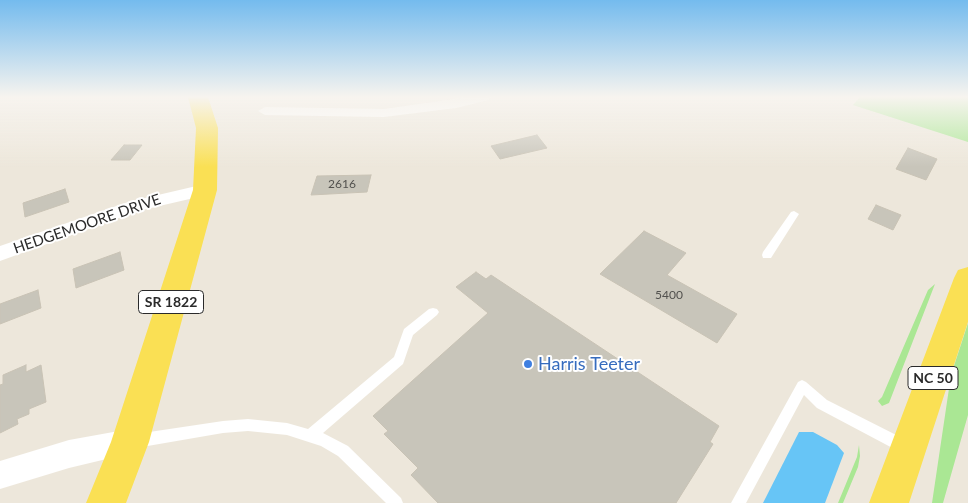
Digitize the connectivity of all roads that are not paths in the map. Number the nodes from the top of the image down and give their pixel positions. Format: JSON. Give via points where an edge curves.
{"nodes":[{"id":1,"x":205,"y":120,"type":"edge"},
{"id":2,"x":204,"y":190,"type":"junction"},
{"id":3,"x":794,"y":214,"type":"dead end"},
{"id":4,"x":0,"y":254,"type":"edge"},
{"id":5,"x":767,"y":255,"type":"dead end"},
{"id":6,"x":968,"y":278,"type":"edge"},
{"id":7,"x":433,"y":312,"type":"dead end"},
{"id":8,"x":311,"y":435,"type":"junction"},
{"id":9,"x":130,"y":442,"type":"junction"},
{"id":10,"x":908,"y":448,"type":"junction"},
{"id":11,"x":0,"y":475,"type":"edge"},
{"id":12,"x":106,"y":503,"type":"edge"},
{"id":13,"x":396,"y":503,"type":"edge"},
{"id":14,"x":738,"y":503,"type":"edge"},
{"id":15,"x":889,"y":503,"type":"edge"}],
"edges":[{"from":1,"to":2,"type":"main road","number":"SR 1822"},
{"from":2,"to":4,"type":"street","name":"HEDGEMOORE DRIVE","via":[[134,206]]},
{"from":2,"to":9,"type":"main road","number":"SR 1822"},
{"from":3,"to":5,"type":"lane"},
{"from":6,"to":10,"type":"main road","number":"NC 50"},
{"from":7,"to":8,"type":"lane","via":[[408,332],[399,360]]},
{"from":8,"to":9,"type":"lane","via":[[248,425]]},
{"from":8,"to":13,"type":"lane","via":[[343,451]]},
{"from":9,"to":11,"type":"street","via":[[62,456]]},
{"from":9,"to":12,"type":"main road","number":"SR 1822"},
{"from":10,"to":14,"type":"lane","via":[[822,404],[802,386]]},
{"from":10,"to":15,"type":"main road","number":"NC 50"}]}
